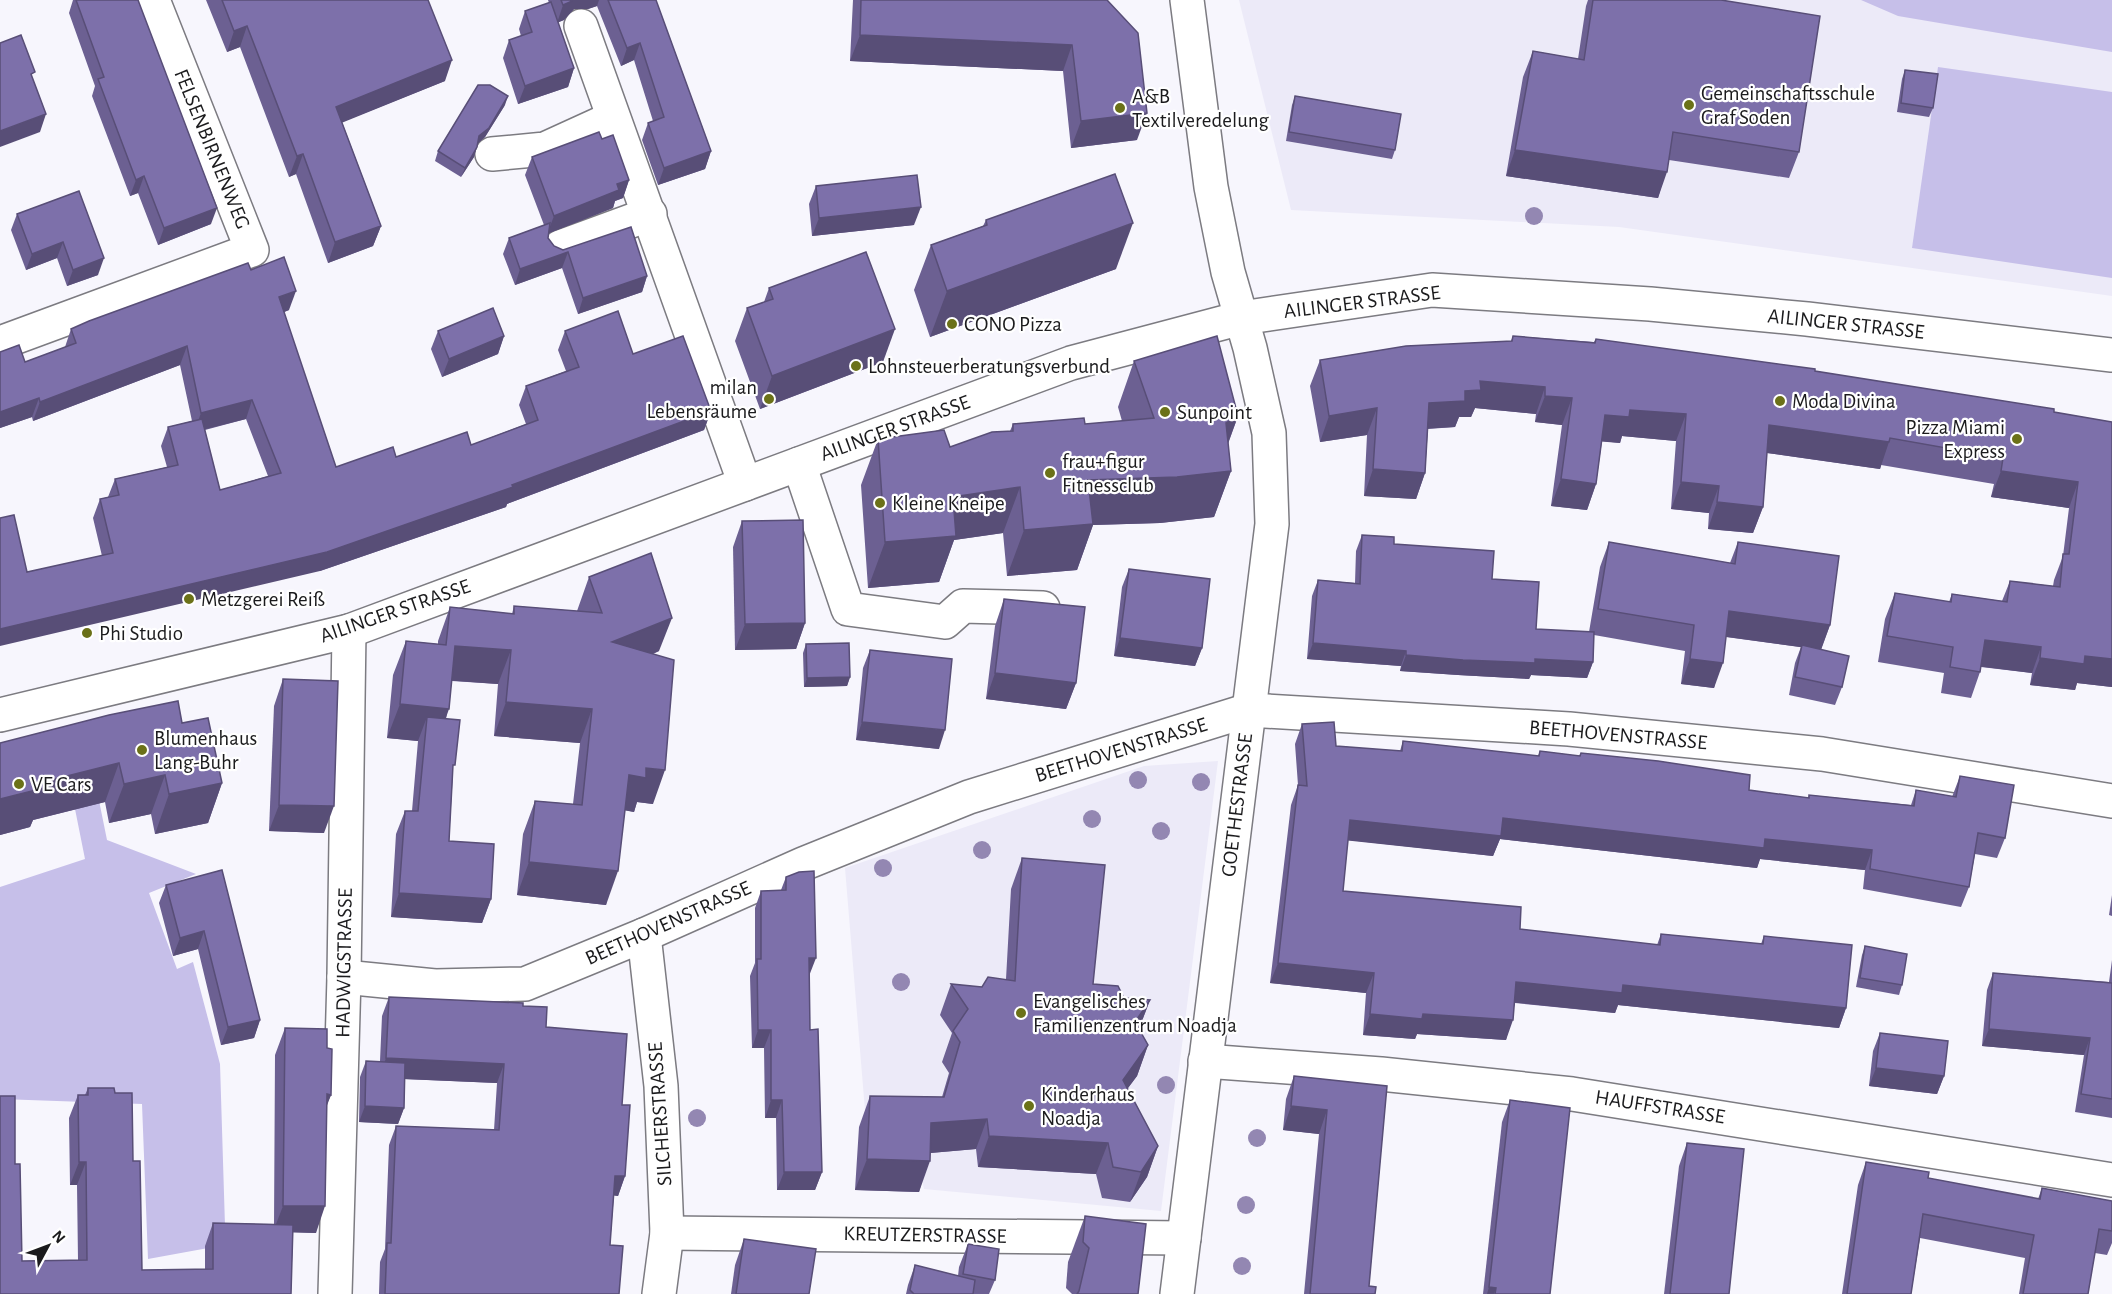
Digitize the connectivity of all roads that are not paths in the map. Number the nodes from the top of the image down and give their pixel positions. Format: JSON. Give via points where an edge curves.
{"nodes":[{"id":1,"x":153,"y":0,"type":"edge"},
{"id":2,"x":1187,"y":0,"type":"edge"},
{"id":3,"x":581,"y":26,"type":"dead end"},
{"id":4,"x":614,"y":118,"type":"junction"},
{"id":5,"x":492,"y":154,"type":"dead end"},
{"id":6,"x":650,"y":214,"type":"junction"},
{"id":7,"x":560,"y":247,"type":"edge"},
{"id":8,"x":1241,"y":318,"type":"junction"},
{"id":9,"x":0,"y":343,"type":"edge"},
{"id":10,"x":2112,"y":355,"type":"edge"},
{"id":11,"x":799,"y":464,"type":"junction"},
{"id":12,"x":745,"y":484,"type":"junction"},
{"id":13,"x":1043,"y":608,"type":"edge"},
{"id":14,"x":349,"y":631,"type":"junction"},
{"id":15,"x":1249,"y":710,"type":"junction"},
{"id":16,"x":0,"y":715,"type":"edge"},
{"id":17,"x":2112,"y":801,"type":"edge"},
{"id":18,"x":644,"y":935,"type":"junction"},
{"id":19,"x":344,"y":977,"type":"junction"},
{"id":20,"x":1205,"y":1061,"type":"junction"},
{"id":21,"x":2112,"y":1180,"type":"edge"},
{"id":22,"x":667,"y":1233,"type":"junction"},
{"id":23,"x":1184,"y":1238,"type":"junction"},
{"id":24,"x":335,"y":1294,"type":"edge"},
{"id":25,"x":659,"y":1294,"type":"edge"},
{"id":26,"x":1177,"y":1294,"type":"edge"}],
"edges":[{"from":1,"to":9,"type":"street","name":"FELSENBIRNENWEG","via":[[252,250]]},
{"from":2,"to":8,"type":"street","name":"GOETHESTRASSE","via":[[1211,187]]},
{"from":3,"to":4,"type":"street"},
{"from":4,"to":5,"type":"street","via":[[545,148]]},
{"from":4,"to":6,"type":"street"},
{"from":6,"to":7,"type":"street"},
{"from":6,"to":12,"type":"street"},
{"from":8,"to":10,"type":"street","name":"AILINGER STRASSE","via":[[1432,290],[1807,319]]},
{"from":8,"to":11,"type":"street","name":"AILINGER STRASSE","via":[[1071,363]]},
{"from":8,"to":15,"type":"street","name":"GOETHESTRASSE","via":[[1269,433],[1272,524]]},
{"from":11,"to":12,"type":"street","name":"AILINGER STRASSE"},
{"from":11,"to":13,"type":"street","via":[[848,609],[945,622],[963,606]]},
{"from":12,"to":14,"type":"street","name":"AILINGER STRASSE"},
{"from":14,"to":16,"type":"street","name":"AILINGER STRASSE"},
{"from":14,"to":19,"type":"street","name":"HADWIGSTRASSE"},
{"from":15,"to":17,"type":"street","name":"BEETHOVENSTRASSE","via":[[1569,729],[1822,754]]},
{"from":15,"to":18,"type":"street","name":"BEETHOVENSTRASSE","via":[[969,797],[802,864]]},
{"from":15,"to":20,"type":"street","name":"GOETHESTRASSE"},
{"from":18,"to":19,"type":"street","name":"BEETHOVENSTRASSE","via":[[525,984],[435,986]]},
{"from":18,"to":22,"type":"street","name":"SILCHERSTRASSE","via":[[661,1086]]},
{"from":19,"to":24,"type":"street","name":"HADWIGSTRASSE"},
{"from":20,"to":21,"type":"street","name":"HAUFFSTRASSE","via":[[1572,1094]]},
{"from":20,"to":23,"type":"street","name":"GOETHESTRASSE"},
{"from":22,"to":23,"type":"street","name":"KREUTZERSTRASSE"},
{"from":22,"to":25,"type":"street","name":"SILCHERSTRASSE"},
{"from":23,"to":26,"type":"street","name":"GOETHESTRASSE"}]}
